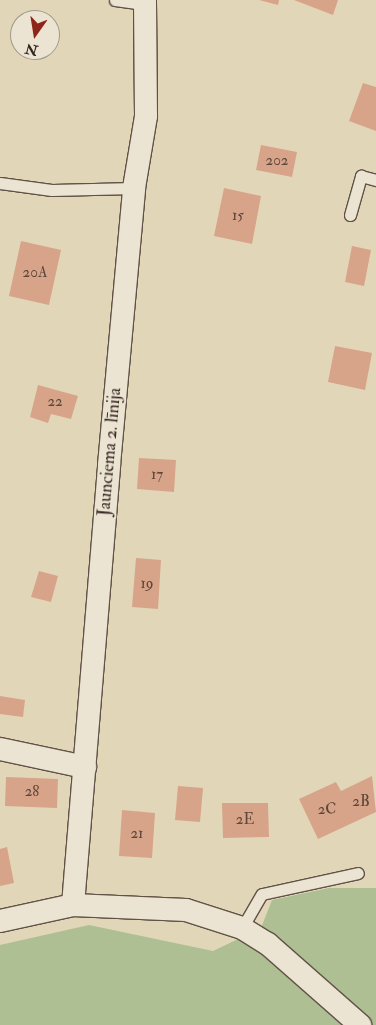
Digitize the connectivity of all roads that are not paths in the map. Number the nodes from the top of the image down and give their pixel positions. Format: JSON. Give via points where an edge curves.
{"nodes":[{"id":1,"x":115,"y":0,"type":"edge"},
{"id":2,"x":145,"y":2,"type":"edge"},
{"id":3,"x":376,"y":180,"type":"edge"},
{"id":4,"x":0,"y":183,"type":"edge"},
{"id":5,"x":134,"y":188,"type":"junction"},
{"id":6,"x":350,"y":215,"type":"dead end"},
{"id":7,"x":0,"y":750,"type":"edge"},
{"id":8,"x":85,"y":767,"type":"junction"},
{"id":9,"x":358,"y":873,"type":"dead end"},
{"id":10,"x":73,"y":905,"type":"junction"},
{"id":11,"x":0,"y":921,"type":"edge"},
{"id":12,"x":242,"y":928,"type":"junction"},
{"id":13,"x":360,"y":1025,"type":"edge"}],
"edges":[{"from":1,"to":2,"type":"lane"},
{"from":2,"to":5,"type":"street","name":"Jaunciema 2. līnija","via":[[146,116]]},
{"from":3,"to":6,"type":"lane","via":[[361,176]]},
{"from":4,"to":5,"type":"lane","via":[[52,190]]},
{"from":5,"to":8,"type":"street","name":"Jaunciema 2. līnija"},
{"from":7,"to":8,"type":"street"},
{"from":8,"to":10,"type":"street","name":"Jaunciema 2. līnija"},
{"from":9,"to":12,"type":"lane","via":[[262,894]]},
{"from":10,"to":11,"type":"street"},
{"from":10,"to":12,"type":"street","via":[[186,910]]},
{"from":12,"to":13,"type":"street","via":[[290,961]]}]}
